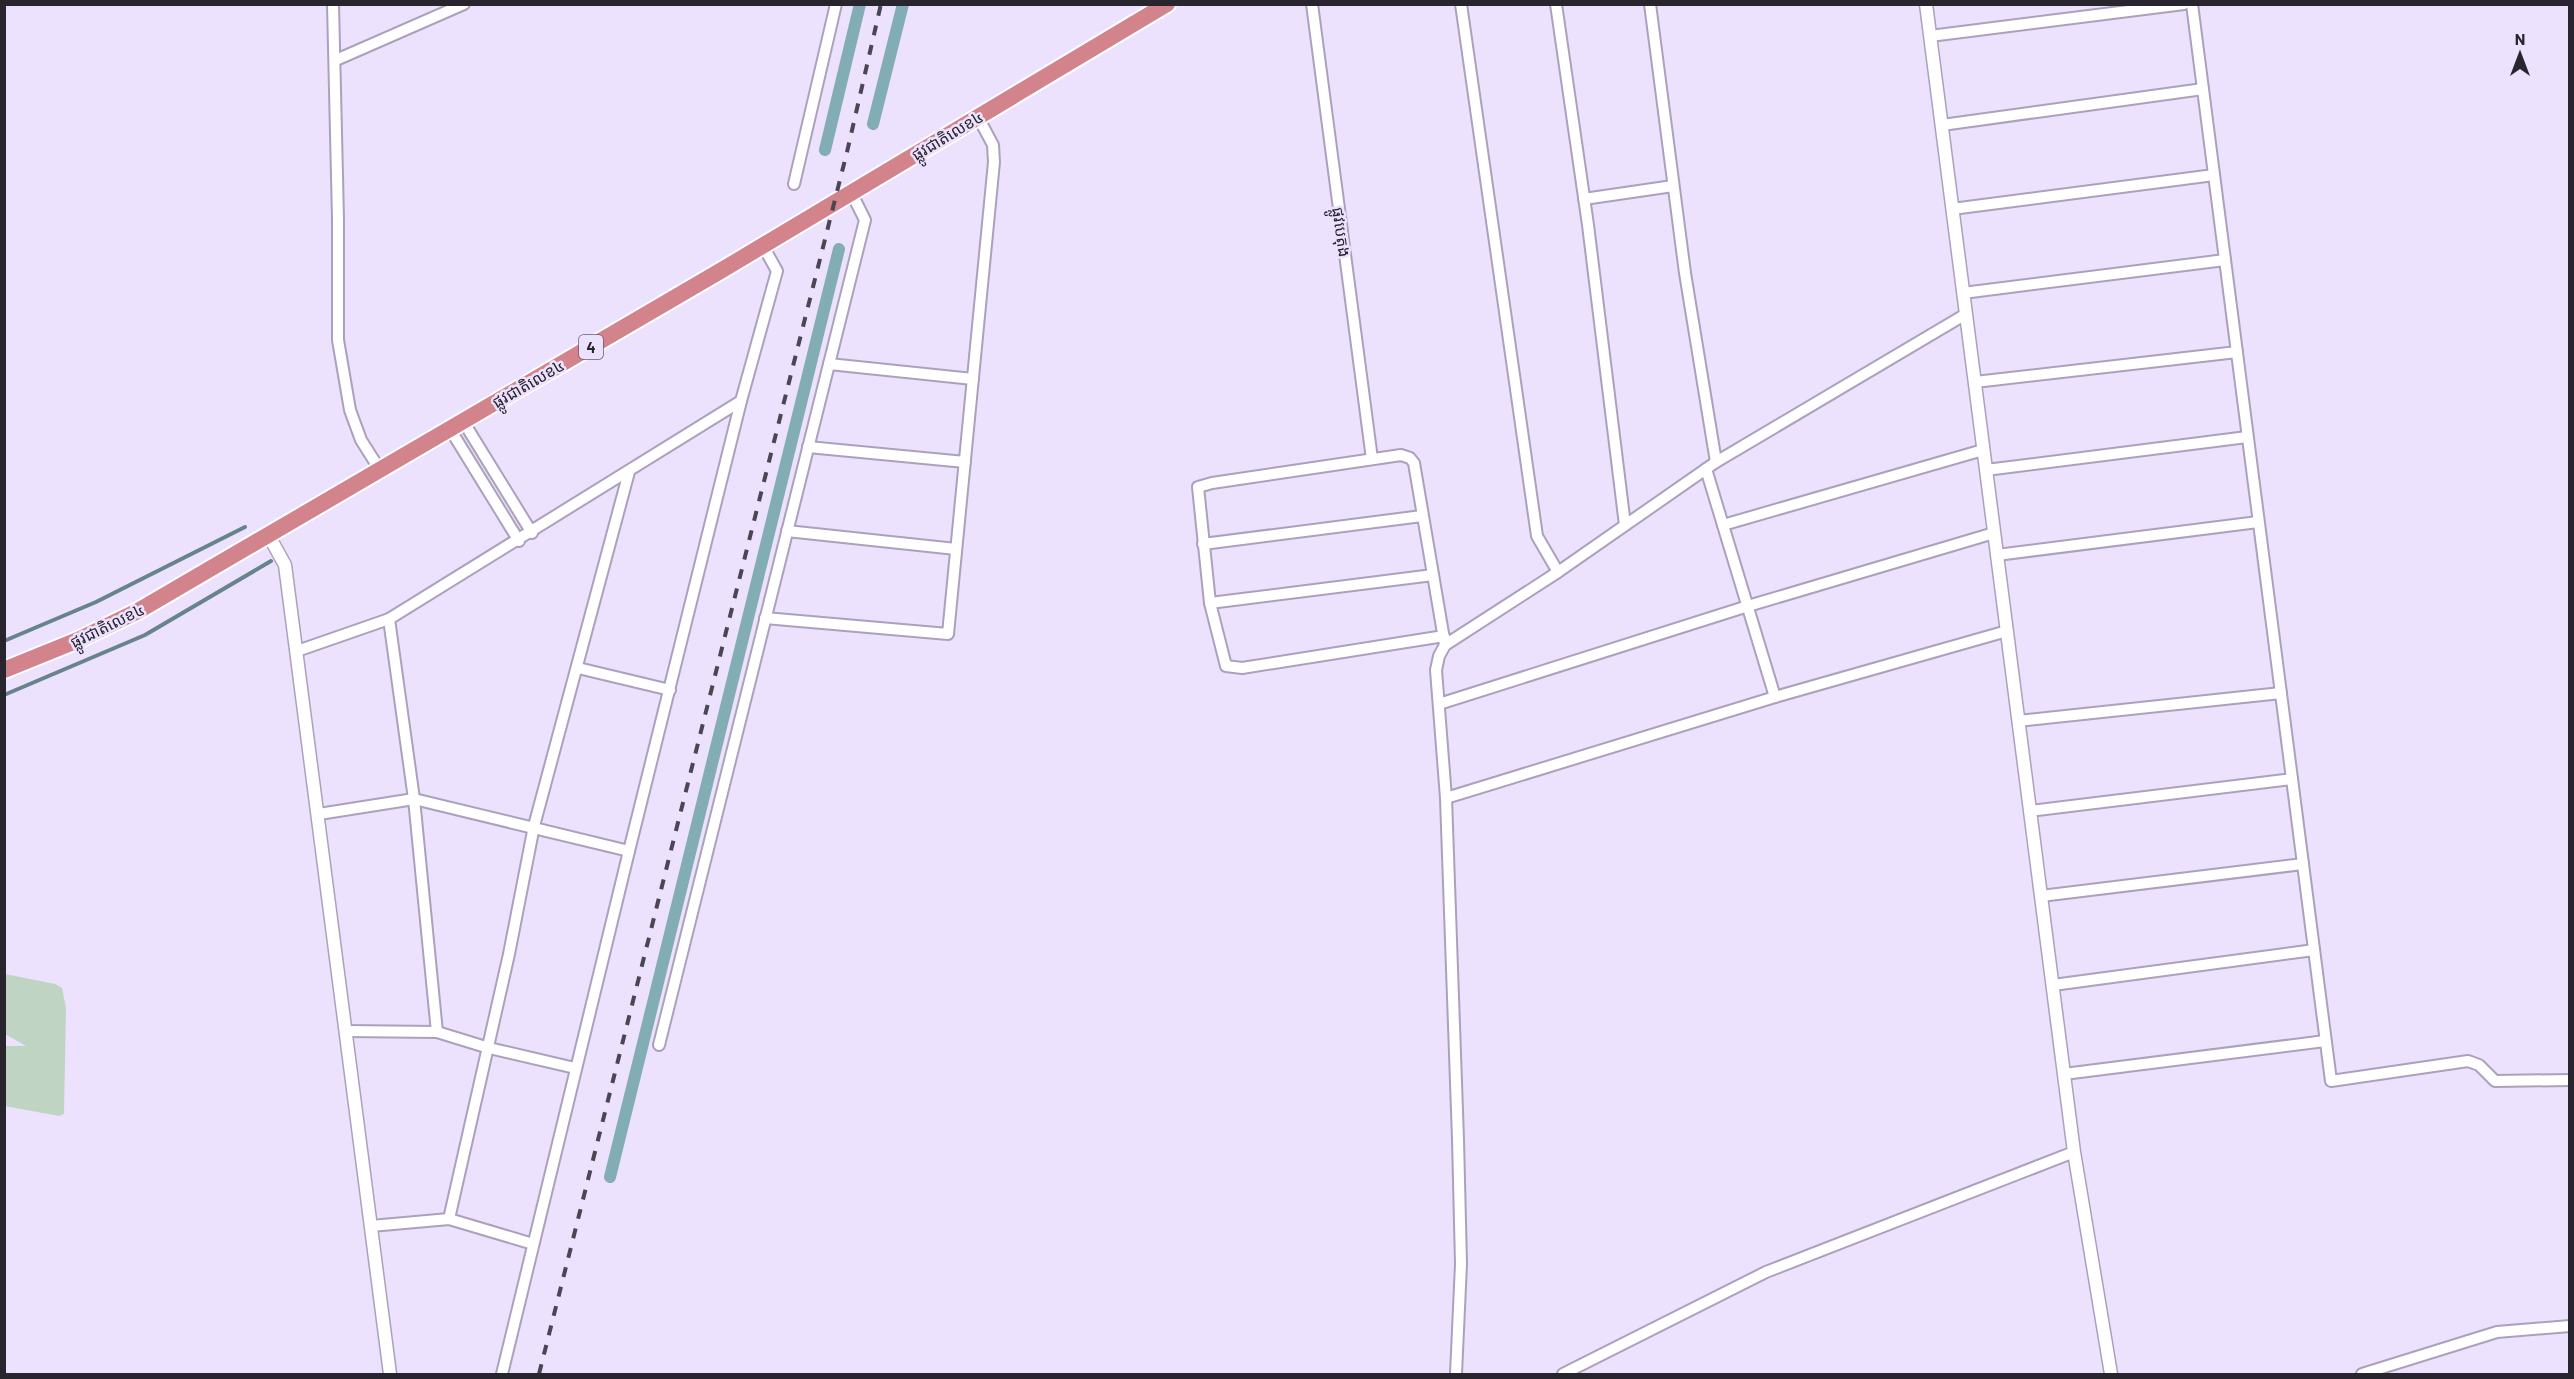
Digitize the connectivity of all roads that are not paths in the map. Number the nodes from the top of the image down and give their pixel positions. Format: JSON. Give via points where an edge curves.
{"nodes":[{"id":1,"x":333,"y":4,"type":"edge"},
{"id":2,"x":464,"y":4,"type":"edge"},
{"id":3,"x":836,"y":4,"type":"edge"},
{"id":4,"x":1167,"y":4,"type":"edge"},
{"id":5,"x":1312,"y":4,"type":"edge"},
{"id":6,"x":1461,"y":4,"type":"edge"},
{"id":7,"x":1556,"y":4,"type":"edge"},
{"id":8,"x":1650,"y":4,"type":"edge"},
{"id":9,"x":1926,"y":4,"type":"edge"},
{"id":10,"x":2184,"y":4,"type":"edge"},
{"id":11,"x":2192,"y":4,"type":"edge"},
{"id":12,"x":1930,"y":36,"type":"junction"},
{"id":13,"x":336,"y":60,"type":"junction"},
{"id":14,"x":2203,"y":89,"type":"junction"},
{"id":15,"x":978,"y":117,"type":"junction"},
{"id":16,"x":1942,"y":125,"type":"junction"},
{"id":17,"x":2214,"y":174,"type":"junction"},
{"id":18,"x":794,"y":184,"type":"dead end"},
{"id":19,"x":1673,"y":186,"type":"junction"},
{"id":20,"x":851,"y":192,"type":"junction"},
{"id":21,"x":1584,"y":199,"type":"junction"},
{"id":22,"x":1952,"y":209,"type":"junction"},
{"id":23,"x":762,"y":244,"type":"junction"},
{"id":24,"x":2225,"y":260,"type":"junction"},
{"id":25,"x":1963,"y":293,"type":"junction"},
{"id":26,"x":1966,"y":314,"type":"junction"},
{"id":27,"x":2237,"y":352,"type":"junction"},
{"id":28,"x":829,"y":364,"type":"junction"},
{"id":29,"x":973,"y":379,"type":"junction"},
{"id":30,"x":1975,"y":382,"type":"junction"},
{"id":31,"x":741,"y":401,"type":"junction"},
{"id":32,"x":457,"y":425,"type":"junction"},
{"id":33,"x":2247,"y":437,"type":"junction"},
{"id":34,"x":808,"y":447,"type":"junction"},
{"id":35,"x":1983,"y":450,"type":"junction"},
{"id":36,"x":1372,"y":459,"type":"junction"},
{"id":37,"x":965,"y":462,"type":"junction"},
{"id":38,"x":1716,"y":462,"type":"junction"},
{"id":39,"x":1706,"y":469,"type":"junction"},
{"id":40,"x":380,"y":470,"type":"junction"},
{"id":41,"x":1986,"y":470,"type":"junction"},
{"id":42,"x":629,"y":472,"type":"junction"},
{"id":43,"x":1422,"y":516,"type":"junction"},
{"id":44,"x":2259,"y":522,"type":"junction"},
{"id":45,"x":1625,"y":525,"type":"junction"},
{"id":46,"x":1723,"y":525,"type":"junction"},
{"id":47,"x":787,"y":531,"type":"junction"},
{"id":48,"x":532,"y":533,"type":"junction"},
{"id":49,"x":1994,"y":533,"type":"junction"},
{"id":50,"x":269,"y":536,"type":"junction"},
{"id":51,"x":519,"y":541,"type":"junction"},
{"id":52,"x":1203,"y":544,"type":"junction"},
{"id":53,"x":956,"y":549,"type":"junction"},
{"id":54,"x":1997,"y":555,"type":"junction"},
{"id":55,"x":1558,"y":572,"type":"junction"},
{"id":56,"x":1433,"y":576,"type":"junction"},
{"id":57,"x":1210,"y":603,"type":"junction"},
{"id":58,"x":1748,"y":606,"type":"junction"},
{"id":59,"x":765,"y":618,"type":"junction"},
{"id":60,"x":389,"y":619,"type":"junction"},
{"id":61,"x":2007,"y":631,"type":"junction"},
{"id":62,"x":1444,"y":640,"type":"junction"},
{"id":63,"x":297,"y":651,"type":"junction"},
{"id":64,"x":578,"y":668,"type":"junction"},
{"id":65,"x":4,"y":670,"type":"edge"},
{"id":66,"x":670,"y":690,"type":"junction"},
{"id":67,"x":2280,"y":693,"type":"junction"},
{"id":68,"x":1775,"y":697,"type":"junction"},
{"id":69,"x":1439,"y":704,"type":"junction"},
{"id":70,"x":2018,"y":721,"type":"junction"},
{"id":71,"x":2292,"y":779,"type":"junction"},
{"id":72,"x":1446,"y":798,"type":"junction"},
{"id":73,"x":414,"y":799,"type":"junction"},
{"id":74,"x":2030,"y":811,"type":"junction"},
{"id":75,"x":319,"y":814,"type":"junction"},
{"id":76,"x":534,"y":826,"type":"junction"},
{"id":77,"x":629,"y":851,"type":"junction"},
{"id":78,"x":2302,"y":864,"type":"junction"},
{"id":79,"x":2041,"y":896,"type":"junction"},
{"id":80,"x":2314,"y":950,"type":"junction"},
{"id":81,"x":2052,"y":985,"type":"junction"},
{"id":82,"x":346,"y":1030,"type":"junction"},
{"id":83,"x":437,"y":1032,"type":"junction"},
{"id":84,"x":2325,"y":1041,"type":"junction"},
{"id":85,"x":659,"y":1045,"type":"dead end"},
{"id":86,"x":489,"y":1048,"type":"junction"},
{"id":87,"x":575,"y":1068,"type":"junction"},
{"id":88,"x":2064,"y":1074,"type":"junction"},
{"id":89,"x":2570,"y":1080,"type":"edge"},
{"id":90,"x":2074,"y":1152,"type":"junction"},
{"id":91,"x":449,"y":1219,"type":"junction"},
{"id":92,"x":371,"y":1226,"type":"junction"},
{"id":93,"x":533,"y":1244,"type":"junction"},
{"id":94,"x":2570,"y":1326,"type":"edge"},
{"id":95,"x":390,"y":1374,"type":"edge"},
{"id":96,"x":502,"y":1374,"type":"edge"},
{"id":97,"x":1456,"y":1374,"type":"edge"},
{"id":98,"x":1563,"y":1374,"type":"edge"},
{"id":99,"x":2111,"y":1374,"type":"edge"},
{"id":100,"x":2362,"y":1374,"type":"edge"}],
"edges":[{"from":1,"to":13,"type":"street"},
{"from":2,"to":13,"type":"street"},
{"from":3,"to":18,"type":"street"},
{"from":4,"to":15,"type":"highway","name":"ផ្លូវជាតិលេខ៤","number":"4"},
{"from":5,"to":36,"type":"street","name":"ផ្លូវបេតុង"},
{"from":6,"to":55,"type":"street","via":[[1537,536]]},
{"from":7,"to":21,"type":"street"},
{"from":8,"to":19,"type":"street"},
{"from":9,"to":12,"type":"street"},
{"from":10,"to":12,"type":"street"},
{"from":11,"to":14,"type":"street"},
{"from":12,"to":16,"type":"street"},
{"from":13,"to":40,"type":"street","via":[[338,340],[350,410],[361,440]]},
{"from":14,"to":16,"type":"street"},
{"from":14,"to":17,"type":"street"},
{"from":15,"to":20,"type":"highway","name":"ផ្លូវជាតិលេខ៤","number":"4"},
{"from":15,"to":29,"type":"street","via":[[993,145],[994,162]]},
{"from":16,"to":22,"type":"street"},
{"from":17,"to":22,"type":"street"},
{"from":17,"to":24,"type":"street"},
{"from":19,"to":21,"type":"street"},
{"from":19,"to":38,"type":"street"},
{"from":20,"to":23,"type":"highway","name":"ផ្លូវជាតិលេខ៤","number":"4"},
{"from":20,"to":28,"type":"street","via":[[865,220]]},
{"from":21,"to":45,"type":"street"},
{"from":22,"to":25,"type":"street"},
{"from":23,"to":31,"type":"street","via":[[777,271]]},
{"from":23,"to":32,"type":"highway","name":"ផ្លូវជាតិលេខ៤","number":"4"},
{"from":24,"to":25,"type":"street"},
{"from":24,"to":27,"type":"street"},
{"from":25,"to":26,"type":"street"},
{"from":26,"to":30,"type":"street"},
{"from":26,"to":38,"type":"street"},
{"from":27,"to":30,"type":"street"},
{"from":27,"to":33,"type":"street"},
{"from":28,"to":29,"type":"street"},
{"from":28,"to":34,"type":"street"},
{"from":29,"to":37,"type":"street"},
{"from":30,"to":35,"type":"street"},
{"from":31,"to":42,"type":"street"},
{"from":31,"to":66,"type":"street"},
{"from":32,"to":40,"type":"highway","name":"ផ្លូវជាតិលេខ៤","number":"4"},
{"from":32,"to":48,"type":"street"},
{"from":32,"to":51,"type":"street"},
{"from":33,"to":41,"type":"street"},
{"from":33,"to":44,"type":"street"},
{"from":34,"to":37,"type":"street"},
{"from":34,"to":47,"type":"street"},
{"from":35,"to":41,"type":"street"},
{"from":35,"to":46,"type":"street"},
{"from":36,"to":43,"type":"street","via":[[1401,455],[1410,458]]},
{"from":36,"to":52,"type":"street","via":[[1198,487]]},
{"from":37,"to":53,"type":"street"},
{"from":38,"to":39,"type":"street"},
{"from":39,"to":45,"type":"street"},
{"from":39,"to":46,"type":"street"},
{"from":40,"to":50,"type":"highway","name":"ផ្លូវជាតិលេខ៤","number":"4"},
{"from":41,"to":49,"type":"street"},
{"from":42,"to":48,"type":"street"},
{"from":42,"to":64,"type":"street"},
{"from":43,"to":52,"type":"street"},
{"from":43,"to":56,"type":"street"},
{"from":44,"to":54,"type":"street"},
{"from":44,"to":67,"type":"street"},
{"from":45,"to":55,"type":"street"},
{"from":46,"to":58,"type":"street"},
{"from":47,"to":53,"type":"street"},
{"from":47,"to":59,"type":"street"},
{"from":48,"to":51,"type":"street"},
{"from":49,"to":54,"type":"street"},
{"from":49,"to":58,"type":"street"},
{"from":50,"to":63,"type":"street","via":[[285,565]]},
{"from":50,"to":65,"type":"highway","name":"ផ្លូវជាតិលេខ៤","number":"4","via":[[130,615]]},
{"from":51,"to":60,"type":"street"},
{"from":52,"to":57,"type":"street"},
{"from":53,"to":59,"type":"street","via":[[948,634]]},
{"from":54,"to":61,"type":"street"},
{"from":55,"to":62,"type":"street"},
{"from":56,"to":57,"type":"street"},
{"from":56,"to":62,"type":"street"},
{"from":57,"to":62,"type":"street","via":[[1222,656],[1226,666],[1232,668]]},
{"from":58,"to":68,"type":"street"},
{"from":58,"to":69,"type":"street"},
{"from":59,"to":85,"type":"street"},
{"from":60,"to":63,"type":"street"},
{"from":60,"to":73,"type":"street"},
{"from":61,"to":68,"type":"street"},
{"from":61,"to":70,"type":"street"},
{"from":62,"to":69,"type":"street","via":[[1437,670]]},
{"from":63,"to":75,"type":"street"},
{"from":64,"to":66,"type":"street"},
{"from":64,"to":76,"type":"street"},
{"from":66,"to":77,"type":"street"},
{"from":67,"to":70,"type":"street"},
{"from":67,"to":71,"type":"street"},
{"from":68,"to":72,"type":"street"},
{"from":69,"to":72,"type":"street"},
{"from":70,"to":74,"type":"street"},
{"from":71,"to":74,"type":"street"},
{"from":71,"to":78,"type":"street"},
{"from":72,"to":97,"type":"street","via":[[1461,1264]]},
{"from":73,"to":75,"type":"street"},
{"from":73,"to":76,"type":"street"},
{"from":73,"to":83,"type":"street"},
{"from":74,"to":79,"type":"street"},
{"from":75,"to":82,"type":"street"},
{"from":76,"to":77,"type":"street"},
{"from":76,"to":86,"type":"street"},
{"from":77,"to":87,"type":"street"},
{"from":78,"to":79,"type":"street"},
{"from":78,"to":80,"type":"street"},
{"from":79,"to":81,"type":"street"},
{"from":80,"to":81,"type":"street"},
{"from":80,"to":84,"type":"street"},
{"from":81,"to":88,"type":"street"},
{"from":82,"to":83,"type":"street"},
{"from":82,"to":92,"type":"street"},
{"from":83,"to":86,"type":"street"},
{"from":84,"to":88,"type":"street"},
{"from":84,"to":89,"type":"street","via":[[2331,1081],[2468,1061],[2479,1065],[2495,1081]]},
{"from":86,"to":87,"type":"street"},
{"from":86,"to":91,"type":"street"},
{"from":87,"to":93,"type":"street"},
{"from":88,"to":90,"type":"street"},
{"from":90,"to":98,"type":"street","via":[[1766,1272]]},
{"from":90,"to":99,"type":"street"},
{"from":91,"to":92,"type":"street"},
{"from":91,"to":93,"type":"street"},
{"from":92,"to":95,"type":"street"},
{"from":93,"to":96,"type":"street"},
{"from":94,"to":100,"type":"street","via":[[2497,1332]]}]}
